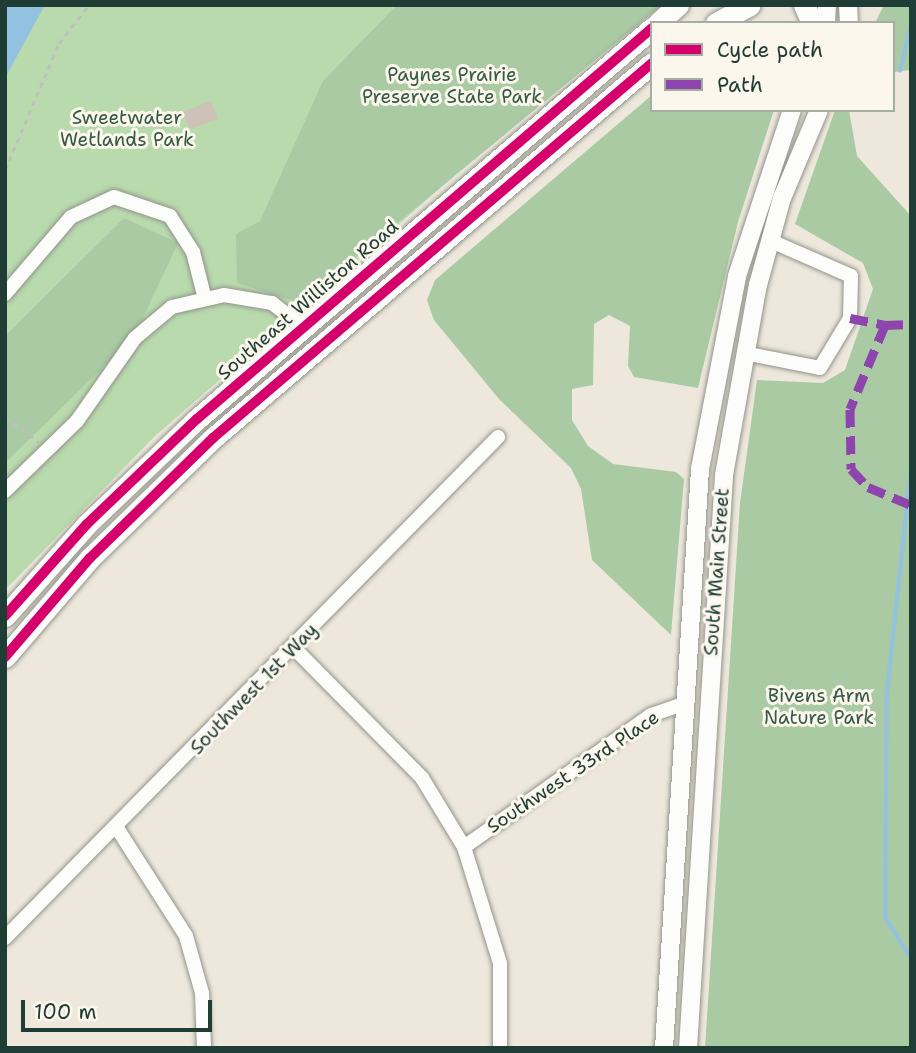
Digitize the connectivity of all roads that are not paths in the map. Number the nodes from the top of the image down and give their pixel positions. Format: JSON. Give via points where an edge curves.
{"nodes":[{"id":1,"x":678,"y":5,"type":"edge"},
{"id":2,"x":720,"y":5,"type":"edge"},
{"id":3,"x":750,"y":5,"type":"edge"},
{"id":4,"x":804,"y":5,"type":"edge"},
{"id":5,"x":660,"y":21,"type":"edge"},
{"id":6,"x":701,"y":21,"type":"edge"},
{"id":7,"x":720,"y":21,"type":"edge"},
{"id":8,"x":811,"y":21,"type":"edge"},
{"id":9,"x":650,"y":30,"type":"edge"},
{"id":10,"x":650,"y":65,"type":"edge"},
{"id":11,"x":791,"y":112,"type":"edge"},
{"id":12,"x":818,"y":112,"type":"edge"},
{"id":13,"x":771,"y":241,"type":"junction"},
{"id":14,"x":744,"y":251,"type":"junction"},
{"id":15,"x":5,"y":294,"type":"edge"},
{"id":16,"x":204,"y":295,"type":"junction"},
{"id":17,"x":303,"y":327,"type":"junction"},
{"id":18,"x":321,"y":347,"type":"junction"},
{"id":19,"x":744,"y":353,"type":"junction"},
{"id":20,"x":707,"y":431,"type":"junction"},
{"id":21,"x":730,"y":433,"type":"junction"},
{"id":22,"x":498,"y":437,"type":"dead end"},
{"id":23,"x":5,"y":491,"type":"edge"},
{"id":24,"x":5,"y":616,"type":"edge"},
{"id":25,"x":294,"y":648,"type":"junction"},
{"id":26,"x":5,"y":657,"type":"edge"},
{"id":27,"x":685,"y":704,"type":"junction"},
{"id":28,"x":708,"y":704,"type":"junction"},
{"id":29,"x":117,"y":828,"type":"junction"},
{"id":30,"x":464,"y":847,"type":"junction"},
{"id":31,"x":5,"y":938,"type":"edge"},
{"id":32,"x":204,"y":1048,"type":"edge"},
{"id":33,"x":500,"y":1048,"type":"edge"},
{"id":34,"x":664,"y":1048,"type":"edge"},
{"id":35,"x":688,"y":1048,"type":"edge"}],
"edges":[{"from":1,"to":5,"type":"highway"},
{"from":2,"to":6,"type":"highway"},
{"from":3,"to":7,"type":"highway"},
{"from":4,"to":8,"type":"highway"},
{"from":9,"to":17,"type":"highway","name":"Southeast Williston Road"},
{"from":10,"to":18,"type":"highway"},
{"from":11,"to":14,"type":"main road","name":"South Main Street"},
{"from":12,"to":13,"type":"main road","name":"South Main Street"},
{"from":13,"to":14,"type":"main road"},
{"from":13,"to":19,"type":"main road","name":"South Main Street"},
{"from":13,"to":19,"type":"street","via":[[851,276],[850,318],[820,368]]},
{"from":14,"to":20,"type":"main road","name":"South Main Street"},
{"from":15,"to":16,"type":"street","via":[[71,217],[114,197],[170,216],[193,252]]},
{"from":16,"to":17,"type":"street","via":[[272,303]]},
{"from":16,"to":23,"type":"street","via":[[159,315],[135,338],[50,451]]},
{"from":17,"to":18,"type":"highway"},
{"from":17,"to":24,"type":"highway","name":"Southeast Williston Road","via":[[142,469]]},
{"from":18,"to":26,"type":"highway","via":[[134,513]]},
{"from":19,"to":21,"type":"main road","name":"South Main Street"},
{"from":20,"to":21,"type":"main road"},
{"from":20,"to":27,"type":"main road","name":"South Main Street"},
{"from":21,"to":28,"type":"main road","name":"South Main Street"},
{"from":22,"to":25,"type":"street","name":"Southwest 1st Way"},
{"from":25,"to":29,"type":"street","name":"Southwest 1st Way"},
{"from":25,"to":30,"type":"street","via":[[422,778]]},
{"from":27,"to":28,"type":"main road"},
{"from":27,"to":30,"type":"street","name":"Southwest 33rd Place","via":[[651,715]]},
{"from":27,"to":34,"type":"main road","name":"South Main Street"},
{"from":28,"to":35,"type":"main road","name":"South Main Street"},
{"from":29,"to":31,"type":"street","name":"Southwest 1st Way"},
{"from":29,"to":32,"type":"street","via":[[186,936],[202,993]]},
{"from":30,"to":33,"type":"street","via":[[500,962]]}]}
